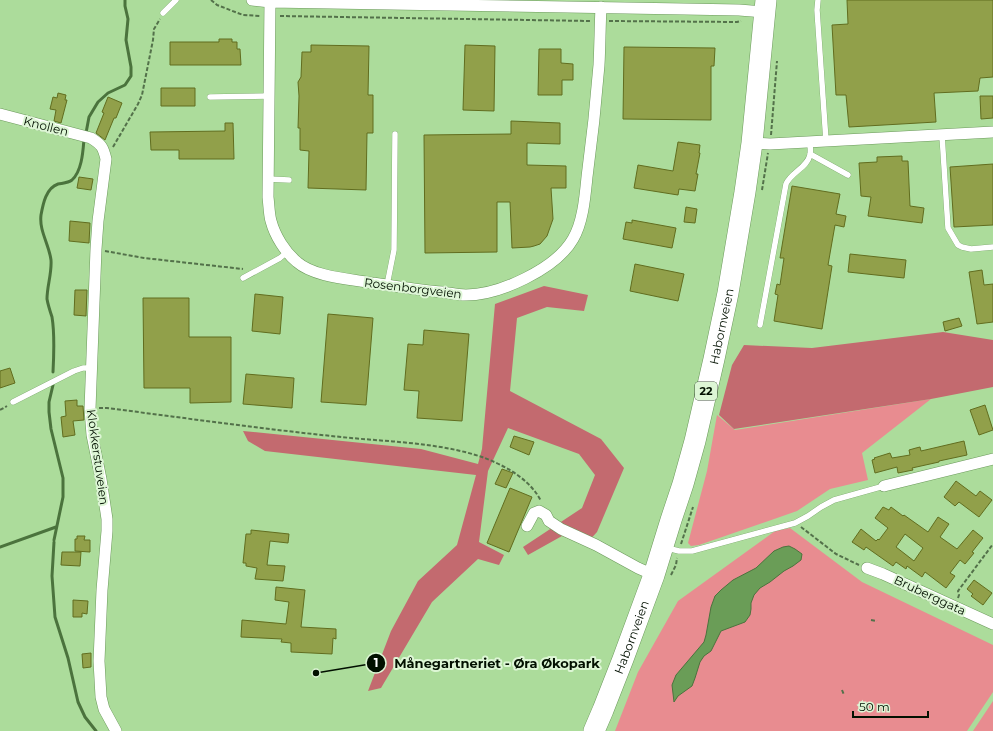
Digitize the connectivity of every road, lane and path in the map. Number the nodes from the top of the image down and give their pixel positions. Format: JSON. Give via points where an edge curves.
{"nodes":[{"id":1,"x":176,"y":0,"type":"edge"},
{"id":2,"x":211,"y":0,"type":"edge"},
{"id":3,"x":252,"y":0,"type":"edge"},
{"id":4,"x":818,"y":0,"type":"edge"},
{"id":5,"x":270,"y":2,"type":"junction"},
{"id":6,"x":601,"y":7,"type":"junction"},
{"id":7,"x":761,"y":7,"type":"edge"},
{"id":8,"x":163,"y":13,"type":"joint"},
{"id":9,"x":261,"y":16,"type":"dead end"},
{"id":10,"x":280,"y":16,"type":"dead end"},
{"id":11,"x":590,"y":21,"type":"dead end"},
{"id":12,"x":608,"y":21,"type":"dead end"},
{"id":13,"x":270,"y":96,"type":"junction"},
{"id":14,"x":210,"y":97,"type":"dead end"},
{"id":15,"x":0,"y":114,"type":"edge"},
{"id":16,"x":993,"y":132,"type":"edge"},
{"id":17,"x":395,"y":134,"type":"dead end"},
{"id":18,"x":942,"y":135,"type":"junction"},
{"id":19,"x":826,"y":141,"type":"junction"},
{"id":20,"x":810,"y":142,"type":"junction"},
{"id":21,"x":752,"y":143,"type":"junction"},
{"id":22,"x":810,"y":154,"type":"junction"},
{"id":23,"x":106,"y":159,"type":"junction"},
{"id":24,"x":848,"y":175,"type":"dead end"},
{"id":25,"x":268,"y":179,"type":"junction"},
{"id":26,"x":289,"y":180,"type":"dead end"},
{"id":27,"x":993,"y":247,"type":"edge"},
{"id":28,"x":96,"y":249,"type":"junction"},
{"id":29,"x":287,"y":252,"type":"junction"},
{"id":30,"x":258,"y":270,"type":"junction"},
{"id":31,"x":242,"y":278,"type":"dead end"},
{"id":32,"x":387,"y":285,"type":"junction"},
{"id":33,"x":760,"y":325,"type":"dead end"},
{"id":34,"x":91,"y":368,"type":"junction"},
{"id":35,"x":13,"y":402,"type":"dead end"},
{"id":36,"x":90,"y":409,"type":"junction"},
{"id":37,"x":993,"y":459,"type":"edge"},
{"id":38,"x":884,"y":486,"type":"joint"},
{"id":39,"x":546,"y":515,"type":"junction"},
{"id":40,"x":795,"y":523,"type":"junction"},
{"id":41,"x":527,"y":526,"type":"dead end"},
{"id":42,"x":993,"y":544,"type":"edge"},
{"id":43,"x":663,"y":547,"type":"junction"},
{"id":44,"x":867,"y":568,"type":"joint"},
{"id":45,"x":654,"y":574,"type":"junction"},
{"id":46,"x":955,"y":607,"type":"junction"},
{"id":47,"x":871,"y":620,"type":"dead end"},
{"id":48,"x":878,"y":621,"type":"dead end"},
{"id":49,"x":993,"y":624,"type":"edge"},
{"id":50,"x":842,"y":690,"type":"dead end"},
{"id":51,"x":844,"y":695,"type":"dead end"},
{"id":52,"x":116,"y":731,"type":"edge"},
{"id":53,"x":594,"y":731,"type":"edge"}],
"edges":[{"from":1,"to":8,"type":"lane"},
{"from":2,"to":9,"type":"path","via":[[243,15]]},
{"from":3,"to":5,"type":"street"},
{"from":4,"to":19,"type":"lane"},
{"from":5,"to":6,"type":"street"},
{"from":5,"to":13,"type":"street","name":"Rosenborgveien"},
{"from":6,"to":7,"type":"street"},
{"from":6,"to":32,"type":"street","name":"Rosenborgveien","via":[[589,168],[580,220],[573,239],[558,257],[541,270],[521,281],[490,292],[466,295]]},
{"from":7,"to":12,"type":"path","via":[[737,22]]},
{"from":7,"to":21,"type":"highway","name":"Habornveien","number":"22"},
{"from":8,"to":23,"type":"path","via":[[154,29],[142,95]]},
{"from":10,"to":11,"type":"path"},
{"from":13,"to":14,"type":"lane"},
{"from":13,"to":25,"type":"street","name":"Rosenborgveien"},
{"from":15,"to":23,"type":"street","name":"Knollen","via":[[86,136],[100,144]]},
{"from":16,"to":18,"type":"street"},
{"from":17,"to":32,"type":"lane","via":[[394,250]]},
{"from":18,"to":19,"type":"street"},
{"from":18,"to":27,"type":"lane","via":[[948,228],[958,245],[962,247]]},
{"from":19,"to":20,"type":"street"},
{"from":20,"to":21,"type":"street"},
{"from":20,"to":22,"type":"lane"},
{"from":21,"to":43,"type":"highway","name":"Habornveien","number":"22","via":[[728,293],[714,359],[695,441]]},
{"from":22,"to":24,"type":"lane"},
{"from":22,"to":33,"type":"lane","via":[[807,163],[786,184]]},
{"from":23,"to":28,"type":"street","name":"Klokkerstuveien"},
{"from":25,"to":26,"type":"lane"},
{"from":25,"to":29,"type":"street","name":"Rosenborgveien","via":[[271,221]]},
{"from":28,"to":30,"type":"path","via":[[144,258]]},
{"from":28,"to":34,"type":"street","name":"Klokkerstuveien"},
{"from":29,"to":30,"type":"lane"},
{"from":29,"to":32,"type":"street","name":"Rosenborgveien","via":[[298,263],[311,270]]},
{"from":30,"to":31,"type":"lane"},
{"from":34,"to":35,"type":"lane","via":[[74,371]]},
{"from":34,"to":36,"type":"street","name":"Klokkerstuveien"},
{"from":36,"to":39,"type":"path","via":[[107,408],[443,447],[482,457],[509,469],[536,491]]},
{"from":36,"to":52,"type":"street","name":"Klokkerstuveien","via":[[107,519],[99,661],[100,697]]},
{"from":37,"to":38,"type":"street"},
{"from":38,"to":40,"type":"lane","via":[[834,500]]},
{"from":39,"to":41,"type":"street","via":[[539,511],[534,513]]},
{"from":39,"to":45,"type":"street","via":[[549,521],[561,529]]},
{"from":40,"to":43,"type":"lane","via":[[692,551]]},
{"from":40,"to":44,"type":"path","via":[[836,554]]},
{"from":42,"to":46,"type":"path","via":[[958,591]]},
{"from":43,"to":45,"type":"highway","name":"Habornveien","number":"22"},
{"from":44,"to":46,"type":"street","name":"Bruberggata"},
{"from":45,"to":53,"type":"highway","name":"Habornveien","number":"22"},
{"from":46,"to":49,"type":"street","name":"Bruberggata"},
{"from":47,"to":48,"type":"path"},
{"from":50,"to":51,"type":"path"}]}
